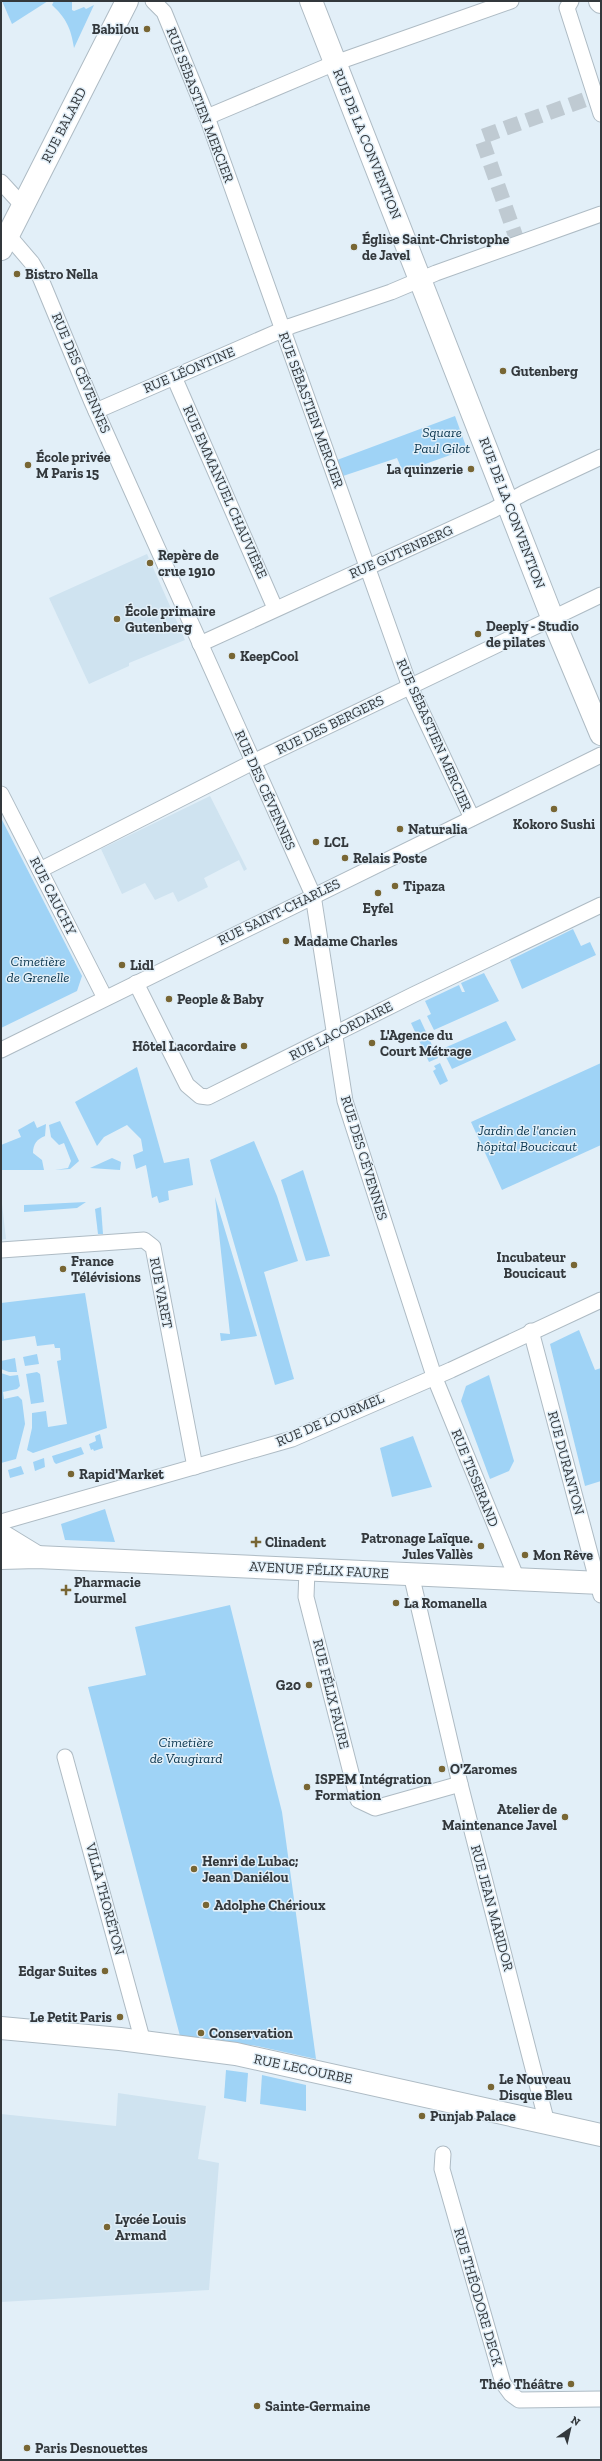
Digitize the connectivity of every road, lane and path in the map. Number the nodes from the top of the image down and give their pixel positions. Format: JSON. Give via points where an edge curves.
{"nodes":[{"id":1,"x":127,"y":1,"type":"edge"},
{"id":2,"x":153,"y":1,"type":"edge"},
{"id":3,"x":311,"y":1,"type":"edge"},
{"id":4,"x":511,"y":1,"type":"edge"},
{"id":5,"x":571,"y":1,"type":"edge"},
{"id":6,"x":335,"y":63,"type":"junction"},
{"id":7,"x":601,"y":114,"type":"edge"},
{"id":8,"x":207,"y":117,"type":"junction"},
{"id":9,"x":1,"y":182,"type":"edge"},
{"id":10,"x":23,"y":206,"type":"junction"},
{"id":11,"x":601,"y":214,"type":"edge"},
{"id":12,"x":4,"y":242,"type":"edge"},
{"id":13,"x":420,"y":279,"type":"junction"},
{"id":14,"x":282,"y":330,"type":"junction"},
{"id":15,"x":174,"y":377,"type":"junction"},
{"id":16,"x":96,"y":411,"type":"junction"},
{"id":17,"x":601,"y":457,"type":"edge"},
{"id":18,"x":508,"y":501,"type":"junction"},
{"id":19,"x":368,"y":568,"type":"junction"},
{"id":20,"x":601,"y":595,"type":"edge"},
{"id":21,"x":275,"y":608,"type":"junction"},
{"id":22,"x":552,"y":617,"type":"junction"},
{"id":23,"x":200,"y":644,"type":"junction"},
{"id":24,"x":410,"y":687,"type":"junction"},
{"id":25,"x":601,"y":734,"type":"edge"},
{"id":26,"x":601,"y":755,"type":"edge"},
{"id":27,"x":253,"y":762,"type":"junction"},
{"id":28,"x":1,"y":794,"type":"edge"},
{"id":29,"x":472,"y":818,"type":"junction"},
{"id":30,"x":40,"y":870,"type":"junction"},
{"id":31,"x":313,"y":895,"type":"junction"},
{"id":32,"x":601,"y":905,"type":"edge"},
{"id":33,"x":136,"y":983,"type":"junction"},
{"id":34,"x":105,"y":998,"type":"junction"},
{"id":35,"x":335,"y":1035,"type":"junction"},
{"id":36,"x":1,"y":1050,"type":"edge"},
{"id":37,"x":1,"y":1250,"type":"edge"},
{"id":38,"x":601,"y":1300,"type":"edge"},
{"id":39,"x":532,"y":1332,"type":"junction"},
{"id":40,"x":434,"y":1376,"type":"junction"},
{"id":41,"x":195,"y":1467,"type":"junction"},
{"id":42,"x":1,"y":1522,"type":"edge"},
{"id":43,"x":1,"y":1535,"type":"edge"},
{"id":44,"x":37,"y":1557,"type":"junction"},
{"id":45,"x":1,"y":1558,"type":"edge"},
{"id":46,"x":307,"y":1570,"type":"junction"},
{"id":47,"x":411,"y":1574,"type":"junction"},
{"id":48,"x":517,"y":1579,"type":"junction"},
{"id":49,"x":600,"y":1587,"type":"edge"},
{"id":50,"x":65,"y":1757,"type":"dead end"},
{"id":51,"x":460,"y":1784,"type":"junction"},
{"id":52,"x":1,"y":2028,"type":"edge"},
{"id":53,"x":143,"y":2042,"type":"junction"},
{"id":54,"x":547,"y":2123,"type":"junction"},
{"id":55,"x":601,"y":2135,"type":"edge"},
{"id":56,"x":443,"y":2154,"type":"dead end"},
{"id":57,"x":601,"y":2400,"type":"edge"}],
"edges":[{"from":1,"to":10,"type":"main road","name":"RUE BALARD"},
{"from":2,"to":8,"type":"street","name":"RUE SÉBASTIEN MERCIER","via":[[164,12]]},
{"from":3,"to":6,"type":"main road","name":"RUE DE LA CONVENTION"},
{"from":4,"to":6,"type":"street"},
{"from":5,"to":7,"type":"street","via":[[567,8]]},
{"from":6,"to":8,"type":"street"},
{"from":6,"to":13,"type":"main road","name":"RUE DE LA CONVENTION"},
{"from":8,"to":14,"type":"street","name":"RUE SÉBASTIEN MERCIER"},
{"from":9,"to":10,"type":"street"},
{"from":10,"to":12,"type":"main road","name":"RUE BALARD"},
{"from":11,"to":13,"type":"street","name":"RUE LÉONTINE"},
{"from":12,"to":16,"type":"street","name":"RUE DES CÉVENNES","via":[[32,263],[40,277]]},
{"from":13,"to":14,"type":"street","name":"RUE LÉONTINE","via":[[405,287]]},
{"from":13,"to":18,"type":"main road","name":"RUE DE LA CONVENTION"},
{"from":14,"to":15,"type":"street","name":"RUE LÉONTINE"},
{"from":14,"to":19,"type":"street","name":"RUE SÉBASTIEN MERCIER"},
{"from":15,"to":16,"type":"street","name":"RUE LÉONTINE"},
{"from":15,"to":21,"type":"street","name":"RUE EMMANUEL CHAUVIÈRE"},
{"from":16,"to":23,"type":"street","name":"RUE DES CÉVENNES"},
{"from":17,"to":18,"type":"street","name":"RUE GUTENBERG"},
{"from":18,"to":19,"type":"street","name":"RUE GUTENBERG"},
{"from":18,"to":22,"type":"main road","name":"RUE DE LA CONVENTION"},
{"from":19,"to":21,"type":"street","name":"RUE GUTENBERG"},
{"from":19,"to":24,"type":"street","name":"RUE SÉBASTIEN MERCIER"},
{"from":20,"to":22,"type":"street","name":"RUE DES BERGERS"},
{"from":21,"to":23,"type":"street","name":"RUE GUTENBERG"},
{"from":22,"to":24,"type":"street","name":"RUE DES BERGERS"},
{"from":22,"to":25,"type":"main road","name":"RUE DE LA CONVENTION"},
{"from":23,"to":27,"type":"street","name":"RUE DES CÉVENNES"},
{"from":24,"to":27,"type":"street","name":"RUE DES BERGERS"},
{"from":24,"to":29,"type":"street","name":"RUE SÉBASTIEN MERCIER"},
{"from":26,"to":29,"type":"street","name":"RUE SAINT-CHARLES"},
{"from":27,"to":30,"type":"street","name":"RUE DES BERGERS"},
{"from":27,"to":31,"type":"street","name":"RUE DES CÉVENNES"},
{"from":28,"to":30,"type":"street","name":"RUE CAUCHY"},
{"from":29,"to":31,"type":"street","name":"RUE SAINT-CHARLES"},
{"from":30,"to":34,"type":"street","name":"RUE CAUCHY"},
{"from":31,"to":33,"type":"street","name":"RUE SAINT-CHARLES"},
{"from":31,"to":35,"type":"street","name":"RUE DES CÉVENNES"},
{"from":32,"to":35,"type":"street","name":"RUE LACORDAIRE"},
{"from":33,"to":34,"type":"street","name":"RUE SAINT-CHARLES"},
{"from":33,"to":35,"type":"street","name":"RUE LACORDAIRE","via":[[187,1085],[200,1096],[208,1097]]},
{"from":34,"to":36,"type":"street","name":"RUE SAINT-CHARLES"},
{"from":35,"to":40,"type":"street","name":"RUE DES CÉVENNES","via":[[345,1101]]},
{"from":37,"to":41,"type":"street","name":"RUE VARET","via":[[144,1240],[149,1242]]},
{"from":38,"to":39,"type":"street","name":"RUE DE LOURMEL"},
{"from":39,"to":40,"type":"street","name":"RUE DE LOURMEL"},
{"from":39,"to":49,"type":"street","name":"RUE DURANTON"},
{"from":40,"to":41,"type":"street","name":"RUE DE LOURMEL","via":[[292,1439]]},
{"from":40,"to":48,"type":"street","name":"RUE TISSERAND"},
{"from":41,"to":42,"type":"street","name":"RUE DE LOURMEL"},
{"from":43,"to":44,"type":"main road","name":"AVENUE FÉLIX FAURE"},
{"from":44,"to":45,"type":"main road","name":"AVENUE FÉLIX FAURE"},
{"from":44,"to":46,"type":"main road","name":"AVENUE FÉLIX FAURE"},
{"from":46,"to":47,"type":"main road","name":"AVENUE FÉLIX FAURE"},
{"from":46,"to":51,"type":"street","name":"RUE FÉLIX FAURE","via":[[306,1597],[358,1800],[374,1808]]},
{"from":47,"to":48,"type":"main road","name":"AVENUE FÉLIX FAURE"},
{"from":47,"to":51,"type":"street","name":"RUE JEAN MARIDOR"},
{"from":48,"to":49,"type":"main road","name":"AVENUE FÉLIX FAURE"},
{"from":50,"to":53,"type":"street","name":"VILLA THORÉTON"},
{"from":51,"to":54,"type":"street","name":"RUE JEAN MARIDOR"},
{"from":52,"to":53,"type":"main road","name":"RUE LECOURBE"},
{"from":53,"to":54,"type":"main road","name":"RUE LECOURBE","via":[[236,2054]]},
{"from":54,"to":55,"type":"main road","name":"RUE LECOURBE"},
{"from":56,"to":57,"type":"street","name":"RUE THÉODORE DECK","via":[[442,2169],[502,2383],[519,2400]]}]}
